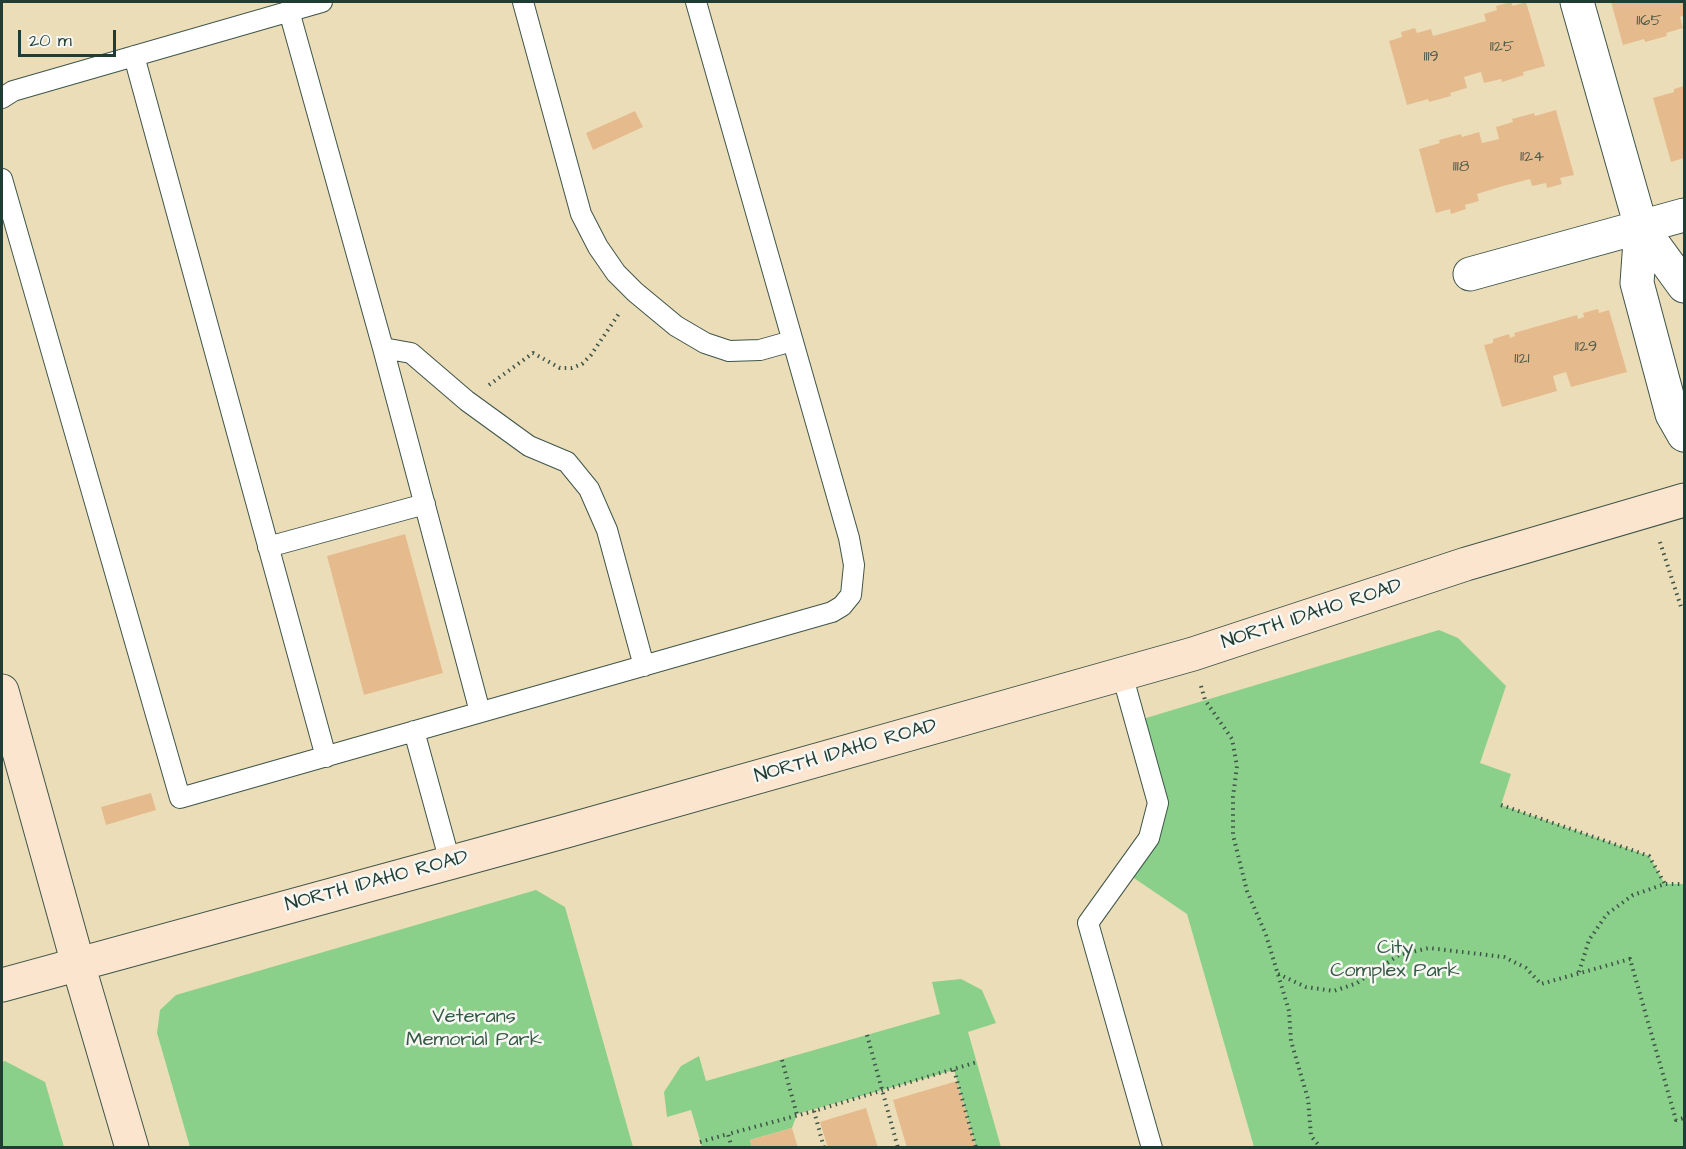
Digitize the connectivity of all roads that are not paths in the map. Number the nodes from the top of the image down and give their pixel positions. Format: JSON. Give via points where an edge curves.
{"nodes":[{"id":1,"x":322,"y":2,"type":"edge"},
{"id":2,"x":523,"y":2,"type":"edge"},
{"id":3,"x":696,"y":2,"type":"edge"},
{"id":4,"x":1577,"y":2,"type":"edge"},
{"id":5,"x":289,"y":11,"type":"junction"},
{"id":6,"x":134,"y":56,"type":"junction"},
{"id":7,"x":2,"y":98,"type":"edge"},
{"id":8,"x":2,"y":179,"type":"edge"},
{"id":9,"x":1684,"y":215,"type":"edge"},
{"id":10,"x":1641,"y":227,"type":"junction"},
{"id":11,"x":1470,"y":274,"type":"dead end"},
{"id":12,"x":1684,"y":286,"type":"edge"},
{"id":13,"x":792,"y":341,"type":"junction"},
{"id":14,"x":383,"y":348,"type":"junction"},
{"id":15,"x":1684,"y":435,"type":"edge"},
{"id":16,"x":1684,"y":500,"type":"edge"},
{"id":17,"x":425,"y":504,"type":"junction"},
{"id":18,"x":268,"y":548,"type":"junction"},
{"id":19,"x":644,"y":666,"type":"junction"},
{"id":20,"x":1122,"y":675,"type":"junction"},
{"id":21,"x":2,"y":690,"type":"edge"},
{"id":22,"x":480,"y":712,"type":"junction"},
{"id":23,"x":414,"y":731,"type":"junction"},
{"id":24,"x":10,"y":751,"type":"edge"},
{"id":25,"x":326,"y":757,"type":"junction"},
{"id":26,"x":450,"y":862,"type":"junction"},
{"id":27,"x":78,"y":964,"type":"junction"},
{"id":28,"x":2,"y":986,"type":"edge"},
{"id":29,"x":132,"y":1148,"type":"edge"},
{"id":30,"x":1152,"y":1148,"type":"edge"}],
"edges":[{"from":1,"to":5,"type":"lane"},
{"from":2,"to":13,"type":"lane","via":[[581,214],[616,273],[676,326],[705,343],[729,351],[760,350]]},
{"from":3,"to":13,"type":"lane"},
{"from":4,"to":10,"type":"street"},
{"from":5,"to":6,"type":"lane"},
{"from":5,"to":14,"type":"lane"},
{"from":6,"to":7,"type":"lane","via":[[13,91]]},
{"from":6,"to":18,"type":"lane"},
{"from":8,"to":25,"type":"lane","via":[[180,798]]},
{"from":9,"to":10,"type":"street"},
{"from":10,"to":11,"type":"street"},
{"from":10,"to":12,"type":"street"},
{"from":10,"to":15,"type":"street","via":[[1637,283],[1672,414]]},
{"from":13,"to":19,"type":"lane","via":[[849,538],[854,565],[851,595],[832,612]]},
{"from":14,"to":17,"type":"lane"},
{"from":14,"to":19,"type":"lane","via":[[411,353],[467,401],[529,446],[567,462],[589,489],[607,530]]},
{"from":16,"to":20,"type":"street","name":"NORTH IDAHO ROAD","via":[[1466,564]]},
{"from":17,"to":18,"type":"lane"},
{"from":17,"to":22,"type":"lane"},
{"from":18,"to":25,"type":"lane"},
{"from":19,"to":22,"type":"lane"},
{"from":20,"to":26,"type":"street","name":"NORTH IDAHO ROAD"},
{"from":20,"to":30,"type":"lane","via":[[1158,803],[1149,838],[1088,922]]},
{"from":21,"to":24,"type":"street"},
{"from":22,"to":23,"type":"lane"},
{"from":23,"to":25,"type":"lane"},
{"from":23,"to":26,"type":"lane"},
{"from":24,"to":27,"type":"street"},
{"from":26,"to":27,"type":"street","name":"NORTH IDAHO ROAD"},
{"from":27,"to":28,"type":"street","name":"NORTH IDAHO ROAD"},
{"from":27,"to":29,"type":"street"}]}
